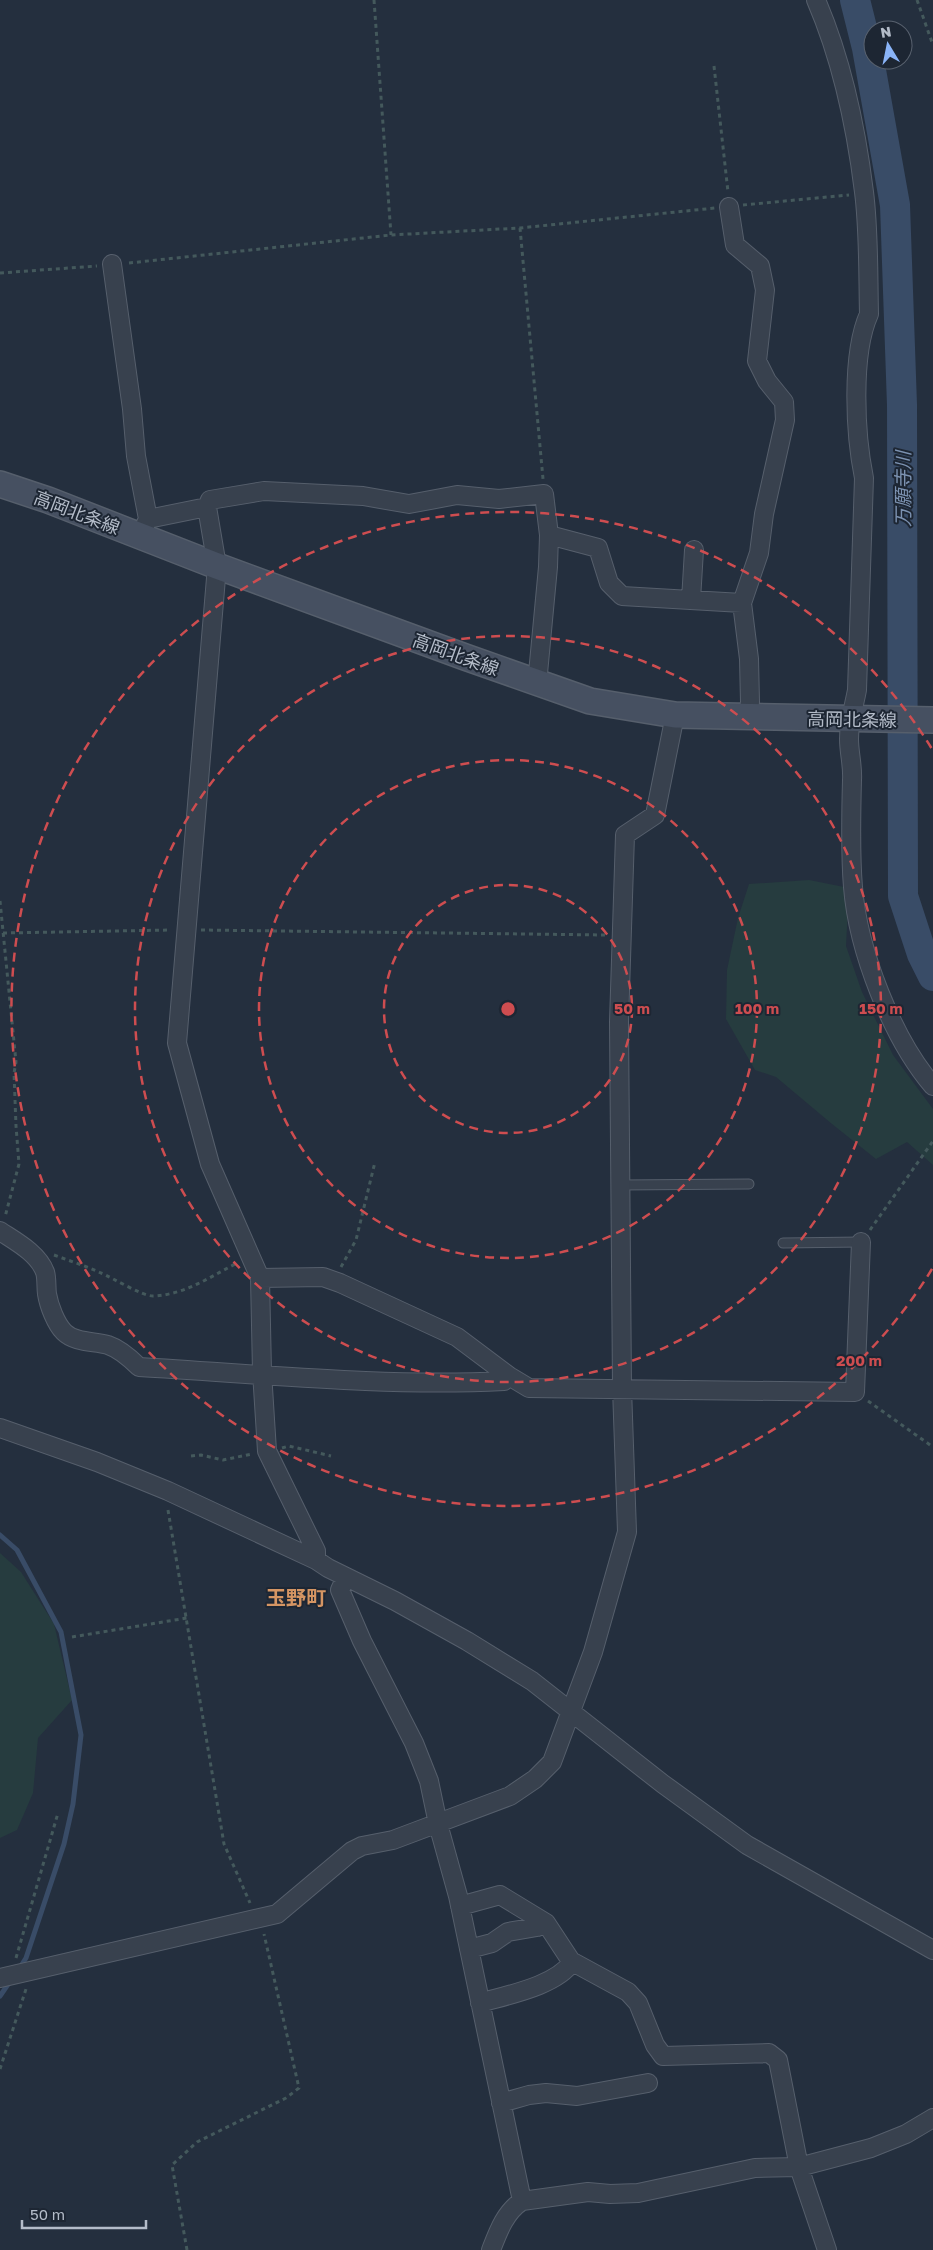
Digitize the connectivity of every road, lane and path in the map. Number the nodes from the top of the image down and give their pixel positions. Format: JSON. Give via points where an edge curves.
{"nodes":[{"id":1,"x":374,"y":0,"type":"edge"},
{"id":2,"x":816,"y":0,"type":"edge"},
{"id":3,"x":918,"y":0,"type":"edge"},
{"id":4,"x":933,"y":46,"type":"edge"},
{"id":5,"x":714,"y":66,"type":"dead end"},
{"id":6,"x":865,"y":193,"type":"junction"},
{"id":7,"x":729,"y":207,"type":"junction"},
{"id":8,"x":520,"y":228,"type":"junction"},
{"id":9,"x":391,"y":235,"type":"junction"},
{"id":10,"x":112,"y":264,"type":"junction"},
{"id":11,"x":0,"y":274,"type":"edge"},
{"id":12,"x":0,"y":484,"type":"edge"},
{"id":13,"x":544,"y":494,"type":"junction"},
{"id":14,"x":207,"y":507,"type":"junction"},
{"id":15,"x":144,"y":528,"type":"junction"},
{"id":16,"x":549,"y":535,"type":"junction"},
{"id":17,"x":694,"y":550,"type":"dead end"},
{"id":18,"x":218,"y":566,"type":"junction"},
{"id":19,"x":691,"y":600,"type":"junction"},
{"id":20,"x":742,"y":603,"type":"junction"},
{"id":21,"x":537,"y":684,"type":"junction"},
{"id":22,"x":674,"y":714,"type":"junction"},
{"id":23,"x":748,"y":717,"type":"junction"},
{"id":24,"x":856,"y":718,"type":"junction"},
{"id":25,"x":933,"y":720,"type":"edge"},
{"id":26,"x":0,"y":901,"type":"edge"},
{"id":27,"x":187,"y":930,"type":"junction"},
{"id":28,"x":3,"y":933,"type":"junction"},
{"id":29,"x":622,"y":935,"type":"junction"},
{"id":30,"x":933,"y":1086,"type":"edge"},
{"id":31,"x":933,"y":1141,"type":"edge"},
{"id":32,"x":375,"y":1162,"type":"dead end"},
{"id":33,"x":749,"y":1184,"type":"dead end"},
{"id":34,"x":620,"y":1185,"type":"junction"},
{"id":35,"x":2,"y":1226,"type":"edge"},
{"id":36,"x":861,"y":1242,"type":"junction"},
{"id":37,"x":783,"y":1243,"type":"dead end"},
{"id":38,"x":26,"y":1249,"type":"junction"},
{"id":39,"x":250,"y":1256,"type":"junction"},
{"id":40,"x":260,"y":1278,"type":"junction"},
{"id":41,"x":334,"y":1281,"type":"junction"},
{"id":42,"x":263,"y":1376,"type":"junction"},
{"id":43,"x":509,"y":1376,"type":"junction"},
{"id":44,"x":622,"y":1388,"type":"junction"},
{"id":45,"x":855,"y":1392,"type":"junction"},
{"id":46,"x":0,"y":1428,"type":"edge"},
{"id":47,"x":933,"y":1447,"type":"edge"},
{"id":48,"x":168,"y":1491,"type":"junction"},
{"id":49,"x":316,"y":1560,"type":"junction"},
{"id":50,"x":346,"y":1577,"type":"junction"},
{"id":51,"x":187,"y":1618,"type":"junction"},
{"id":52,"x":72,"y":1637,"type":"dead end"},
{"id":53,"x":570,"y":1710,"type":"junction"},
{"id":54,"x":58,"y":1813,"type":"dead end"},
{"id":55,"x":438,"y":1824,"type":"junction"},
{"id":56,"x":460,"y":1906,"type":"junction"},
{"id":57,"x":257,"y":1918,"type":"junction"},
{"id":58,"x":546,"y":1923,"type":"junction"},
{"id":59,"x":469,"y":1949,"type":"junction"},
{"id":60,"x":933,"y":1950,"type":"edge"},
{"id":61,"x":572,"y":1962,"type":"junction"},
{"id":62,"x":32,"y":1971,"type":"junction"},
{"id":63,"x":5,"y":1977,"type":"edge"},
{"id":64,"x":480,"y":2003,"type":"junction"},
{"id":65,"x":0,"y":2069,"type":"edge"},
{"id":66,"x":648,"y":2083,"type":"dead end"},
{"id":67,"x":501,"y":2103,"type":"junction"},
{"id":68,"x":933,"y":2118,"type":"edge"},
{"id":69,"x":799,"y":2167,"type":"junction"},
{"id":70,"x":522,"y":2201,"type":"junction"},
{"id":71,"x":187,"y":2250,"type":"edge"},
{"id":72,"x":490,"y":2250,"type":"edge"},
{"id":73,"x":827,"y":2250,"type":"edge"}],
"edges":[{"from":1,"to":9,"type":"path"},
{"from":2,"to":6,"type":"street","via":[[827,26],[849,103]]},
{"from":3,"to":4,"type":"path"},
{"from":5,"to":7,"type":"path"},
{"from":6,"to":7,"type":"path"},
{"from":6,"to":24,"type":"street","via":[[870,314],[863,327],[860,346],[856,404],[864,478]]},
{"from":7,"to":8,"type":"path"},
{"from":7,"to":20,"type":"street","via":[[735,246],[760,266],[765,290],[757,360],[767,382],[784,402],[785,420],[764,514],[760,553]]},
{"from":8,"to":9,"type":"path"},
{"from":8,"to":13,"type":"path"},
{"from":9,"to":10,"type":"path"},
{"from":10,"to":11,"type":"path"},
{"from":10,"to":15,"type":"street"},
{"from":12,"to":15,"type":"main road","name":"高岡北条線"},
{"from":13,"to":14,"type":"street","via":[[498,499],[457,495],[409,504],[362,496],[264,491],[210,500]]},
{"from":13,"to":16,"type":"street"},
{"from":14,"to":15,"type":"street"},
{"from":14,"to":18,"type":"street"},
{"from":15,"to":18,"type":"main road","name":"高岡北条線"},
{"from":16,"to":19,"type":"street","via":[[598,548],[609,583],[622,596]]},
{"from":16,"to":21,"type":"street"},
{"from":17,"to":19,"type":"street"},
{"from":18,"to":21,"type":"main road","name":"高岡北条線"},
{"from":18,"to":27,"type":"street"},
{"from":19,"to":20,"type":"street"},
{"from":20,"to":23,"type":"street","via":[[749,659]]},
{"from":21,"to":22,"type":"main road","name":"高岡北条線","via":[[590,701]]},
{"from":22,"to":23,"type":"main road","name":"高岡北条線"},
{"from":22,"to":29,"type":"street","via":[[655,815],[625,835]]},
{"from":23,"to":24,"type":"main road","name":"高岡北条線"},
{"from":24,"to":25,"type":"main road","name":"高岡北条線"},
{"from":24,"to":30,"type":"street","via":[[849,740],[853,889],[859,921],[874,976],[895,1027],[906,1050]]},
{"from":26,"to":28,"type":"path"},
{"from":27,"to":28,"type":"path"},
{"from":27,"to":29,"type":"path"},
{"from":27,"to":39,"type":"street","via":[[177,1042],[210,1164]]},
{"from":28,"to":35,"type":"path","via":[[16,1062],[16,1126],[20,1164]]},
{"from":29,"to":34,"type":"street"},
{"from":31,"to":36,"type":"path"},
{"from":32,"to":41,"type":"path","via":[[356,1240]]},
{"from":33,"to":34,"type":"lane"},
{"from":34,"to":44,"type":"street"},
{"from":35,"to":38,"type":"street"},
{"from":36,"to":37,"type":"lane"},
{"from":36,"to":45,"type":"street"},
{"from":38,"to":39,"type":"path","via":[[29,1247],[57,1256],[152,1296],[180,1291]]},
{"from":38,"to":42,"type":"street","via":[[45,1272],[47,1296],[65,1334],[109,1345],[139,1367]]},
{"from":39,"to":40,"type":"street"},
{"from":40,"to":41,"type":"street","via":[[323,1277]]},
{"from":40,"to":42,"type":"street"},
{"from":41,"to":43,"type":"street","via":[[457,1337]]},
{"from":42,"to":43,"type":"street","via":[[441,1383],[504,1381]]},
{"from":42,"to":49,"type":"street","via":[[268,1451],[316,1551]]},
{"from":43,"to":44,"type":"street","via":[[529,1388]]},
{"from":44,"to":45,"type":"street"},
{"from":44,"to":53,"type":"street","via":[[627,1532],[593,1652]]},
{"from":45,"to":47,"type":"path"},
{"from":46,"to":48,"type":"street"},
{"from":48,"to":49,"type":"street"},
{"from":48,"to":51,"type":"path","via":[[166,1498]]},
{"from":49,"to":50,"type":"street"},
{"from":50,"to":53,"type":"street","via":[[468,1641],[532,1681]]},
{"from":50,"to":55,"type":"street","via":[[340,1590],[430,1781]]},
{"from":51,"to":52,"type":"path"},
{"from":51,"to":57,"type":"path","via":[[224,1844]]},
{"from":53,"to":55,"type":"street","via":[[552,1762],[535,1779],[510,1796]]},
{"from":53,"to":60,"type":"street","via":[[747,1845]]},
{"from":54,"to":63,"type":"path"},
{"from":55,"to":56,"type":"street"},
{"from":55,"to":57,"type":"street","via":[[352,1851],[277,1914]]},
{"from":56,"to":58,"type":"street","via":[[500,1895]]},
{"from":56,"to":59,"type":"street"},
{"from":57,"to":62,"type":"street"},
{"from":57,"to":71,"type":"path","via":[[263,1930],[299,2088],[286,2098],[197,2142],[172,2165]]},
{"from":58,"to":59,"type":"street","via":[[508,1932],[492,1943]]},
{"from":58,"to":61,"type":"street"},
{"from":59,"to":64,"type":"street"},
{"from":61,"to":64,"type":"street","via":[[567,1970],[545,1983]]},
{"from":61,"to":69,"type":"street","via":[[628,1992],[638,2002],[655,2045],[663,2056],[769,2052],[778,2060]]},
{"from":62,"to":63,"type":"street"},
{"from":62,"to":65,"type":"path"},
{"from":64,"to":67,"type":"street"},
{"from":66,"to":67,"type":"street","via":[[577,2096],[529,2095]]},
{"from":67,"to":70,"type":"street"},
{"from":68,"to":69,"type":"street","via":[[906,2134],[871,2148]]},
{"from":69,"to":70,"type":"street","via":[[755,2168],[638,2193],[588,2192]]},
{"from":69,"to":73,"type":"street"},
{"from":70,"to":72,"type":"street","via":[[502,2224]]}]}
